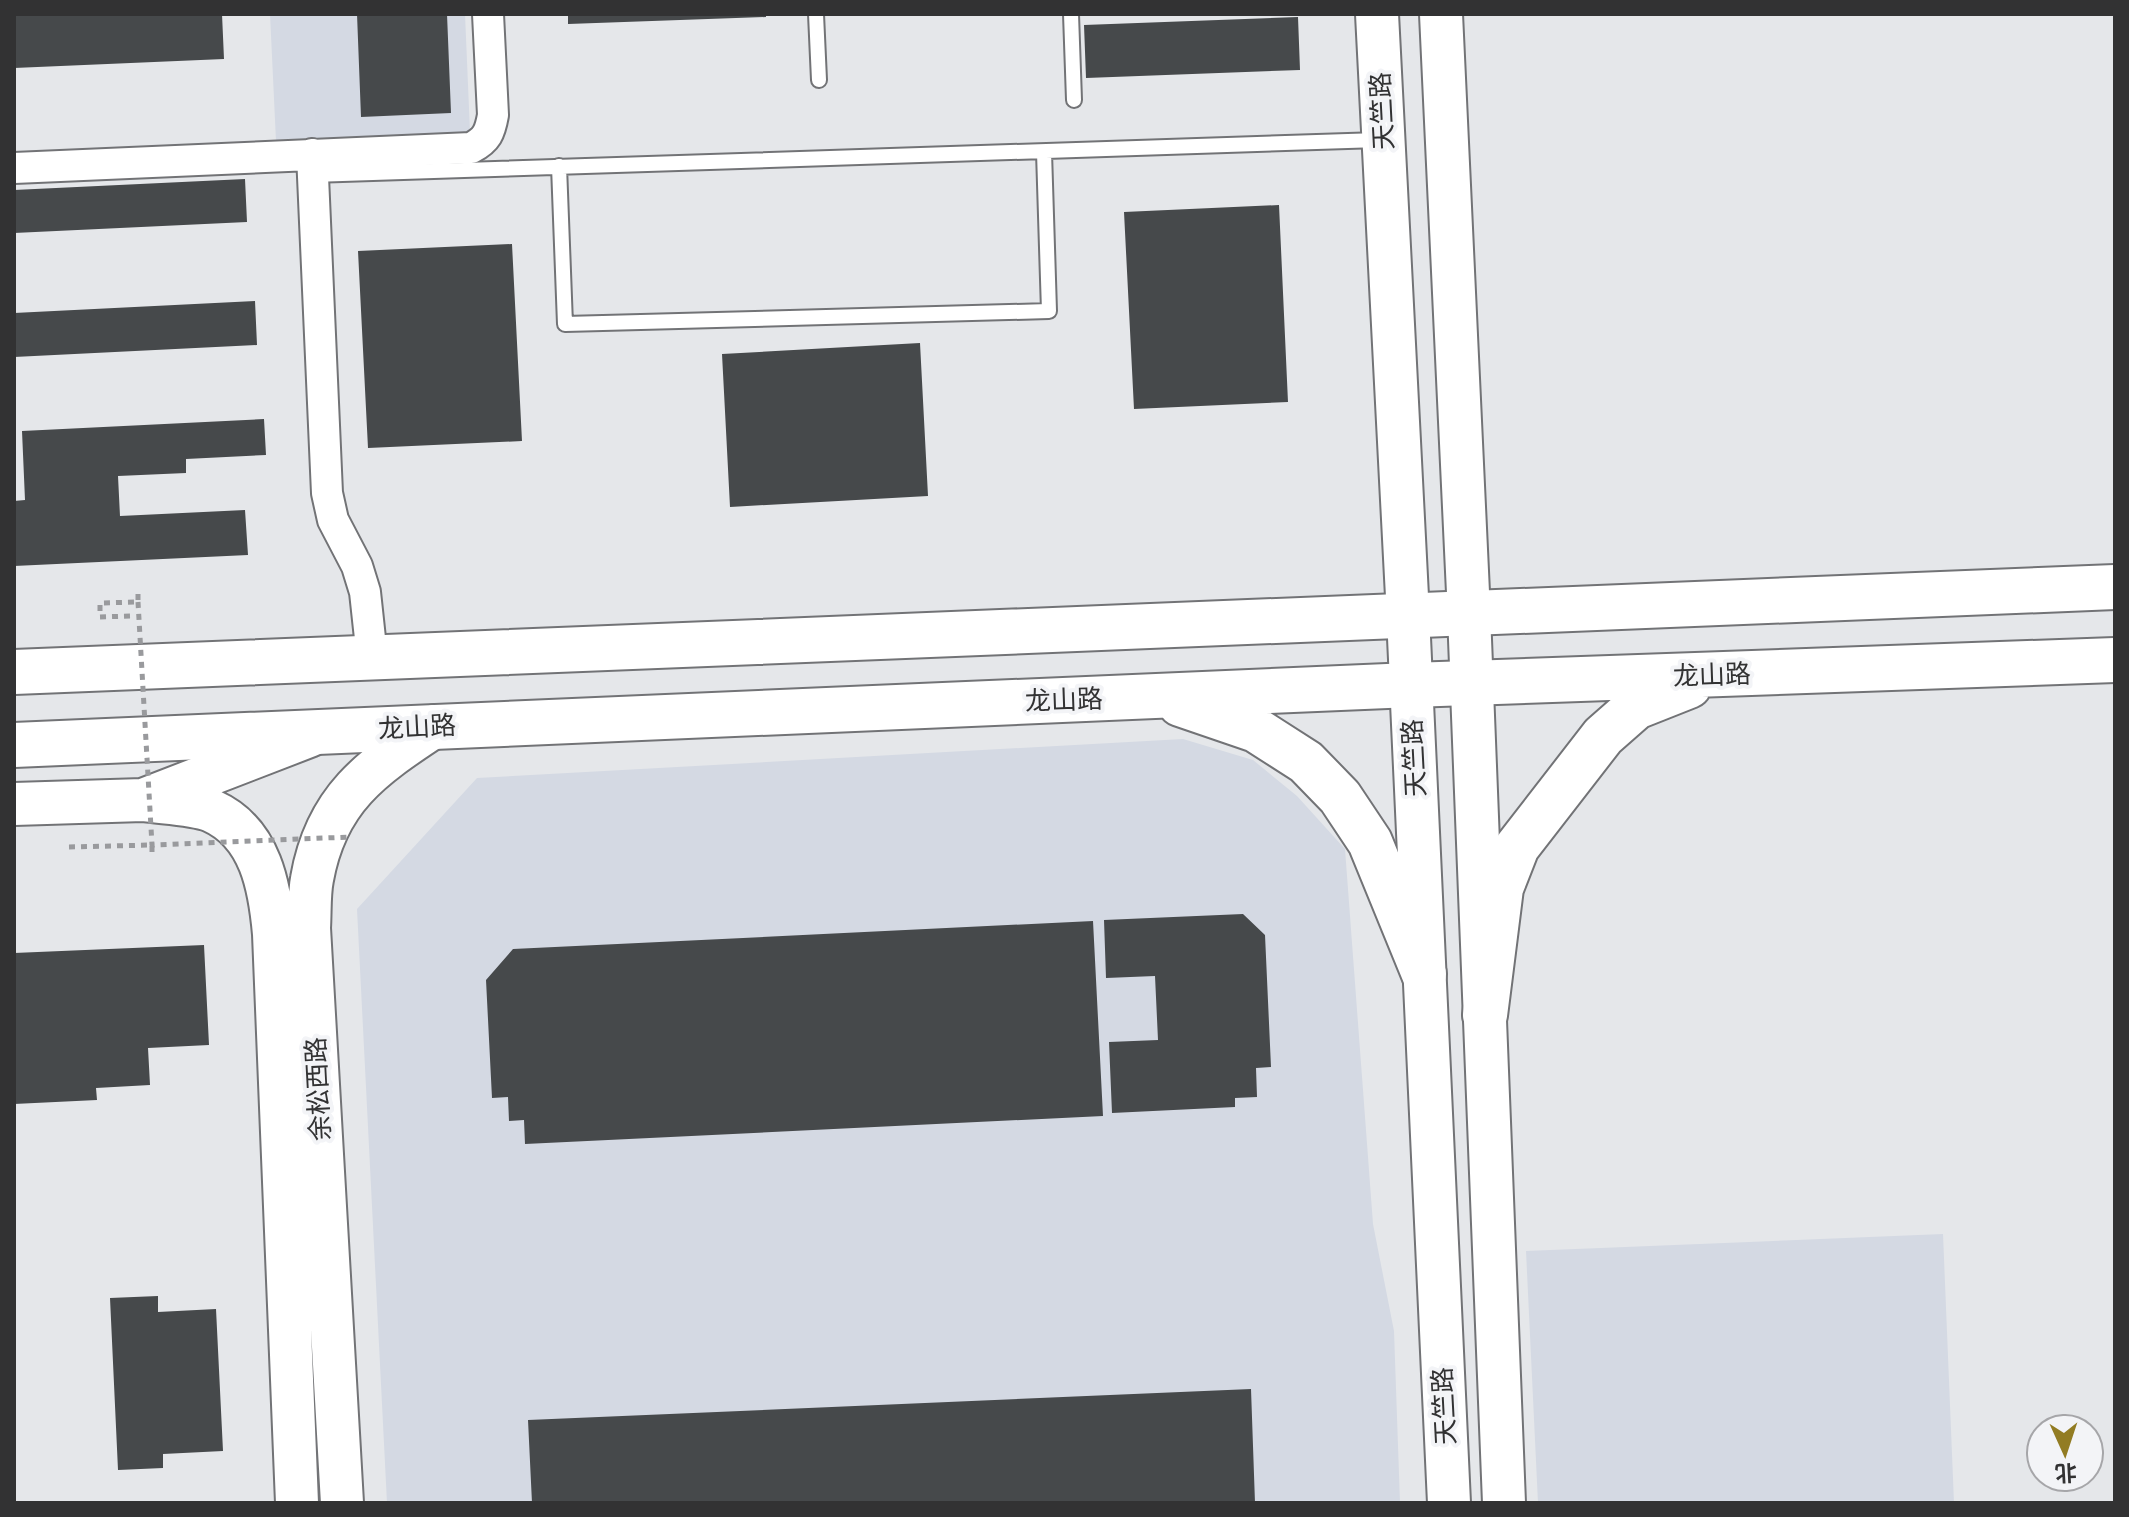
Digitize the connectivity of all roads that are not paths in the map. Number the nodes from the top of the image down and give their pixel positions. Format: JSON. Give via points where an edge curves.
{"nodes":[{"id":1,"x":488,"y":14,"type":"edge"},
{"id":2,"x":816,"y":14,"type":"edge"},
{"id":3,"x":1071,"y":14,"type":"edge"},
{"id":4,"x":1377,"y":14,"type":"edge"},
{"id":5,"x":1441,"y":14,"type":"edge"},
{"id":6,"x":819,"y":80,"type":"dead end"},
{"id":7,"x":1074,"y":100,"type":"dead end"},
{"id":8,"x":1383,"y":140,"type":"junction"},
{"id":9,"x":1044,"y":152,"type":"junction"},
{"id":10,"x":312,"y":165,"type":"junction"},
{"id":11,"x":559,"y":166,"type":"junction"},
{"id":12,"x":14,"y":168,"type":"edge"},
{"id":13,"x":2115,"y":587,"type":"edge"},
{"id":14,"x":1469,"y":614,"type":"junction"},
{"id":15,"x":1408,"y":616,"type":"junction"},
{"id":16,"x":372,"y":657,"type":"junction"},
{"id":17,"x":2115,"y":660,"type":"edge"},
{"id":18,"x":14,"y":672,"type":"edge"},
{"id":19,"x":1724,"y":674,"type":"junction"},
{"id":20,"x":1472,"y":683,"type":"junction"},
{"id":21,"x":1411,"y":685,"type":"junction"},
{"id":22,"x":1155,"y":696,"type":"junction"},
{"id":23,"x":435,"y":726,"type":"junction"},
{"id":24,"x":321,"y":732,"type":"junction"},
{"id":25,"x":14,"y":745,"type":"edge"},
{"id":26,"x":143,"y":800,"type":"junction"},
{"id":27,"x":14,"y":804,"type":"edge"},
{"id":28,"x":1424,"y":974,"type":"junction"},
{"id":29,"x":1485,"y":1015,"type":"junction"},
{"id":30,"x":297,"y":1503,"type":"edge"},
{"id":31,"x":342,"y":1503,"type":"edge"},
{"id":32,"x":1449,"y":1503,"type":"edge"},
{"id":33,"x":1504,"y":1503,"type":"edge"}],
"edges":[{"from":1,"to":10,"type":"street","via":[[493,115],[484,142],[471,148]]},
{"from":2,"to":6,"type":"lane"},
{"from":3,"to":7,"type":"lane"},
{"from":4,"to":8,"type":"main road","name":"天竺路"},
{"from":5,"to":14,"type":"main road"},
{"from":8,"to":9,"type":"lane"},
{"from":8,"to":15,"type":"main road","name":"天竺路"},
{"from":9,"to":11,"type":"lane"},
{"from":9,"to":11,"type":"lane","via":[[1049,311],[565,324]]},
{"from":10,"to":11,"type":"lane"},
{"from":10,"to":12,"type":"street"},
{"from":10,"to":16,"type":"street","via":[[327,493],[333,520],[365,592]]},
{"from":13,"to":14,"type":"main road"},
{"from":14,"to":15,"type":"main road"},
{"from":14,"to":20,"type":"main road"},
{"from":15,"to":16,"type":"main road"},
{"from":15,"to":21,"type":"main road","name":"天竺路"},
{"from":16,"to":18,"type":"main road"},
{"from":17,"to":19,"type":"main road","name":"龙山路"},
{"from":19,"to":20,"type":"main road","name":"龙山路"},
{"from":19,"to":29,"type":"main road","via":[[1636,707],[1603,736],[1517,847],[1501,888]]},
{"from":20,"to":21,"type":"main road","name":"龙山路"},
{"from":20,"to":29,"type":"main road"},
{"from":21,"to":22,"type":"main road","name":"龙山路"},
{"from":21,"to":28,"type":"main road","name":"天竺路"},
{"from":22,"to":23,"type":"main road","name":"龙山路"},
{"from":22,"to":28,"type":"main road","via":[[1256,730],[1306,762],[1340,797],[1370,842]]},
{"from":23,"to":24,"type":"main road","name":"龙山路"},
{"from":23,"to":31,"type":"main road","name":"余松西路","via":[[379,763],[344,799],[324,835],[311,880],[309,928]]},
{"from":24,"to":25,"type":"main road","name":"龙山路"},
{"from":24,"to":26,"type":"main road"},
{"from":26,"to":27,"type":"main road"},
{"from":26,"to":30,"type":"main road","name":"余松西路","via":[[211,811],[238,829],[256,852],[270,891]]},
{"from":28,"to":32,"type":"main road","name":"天竺路"},
{"from":29,"to":33,"type":"main road"}]}
